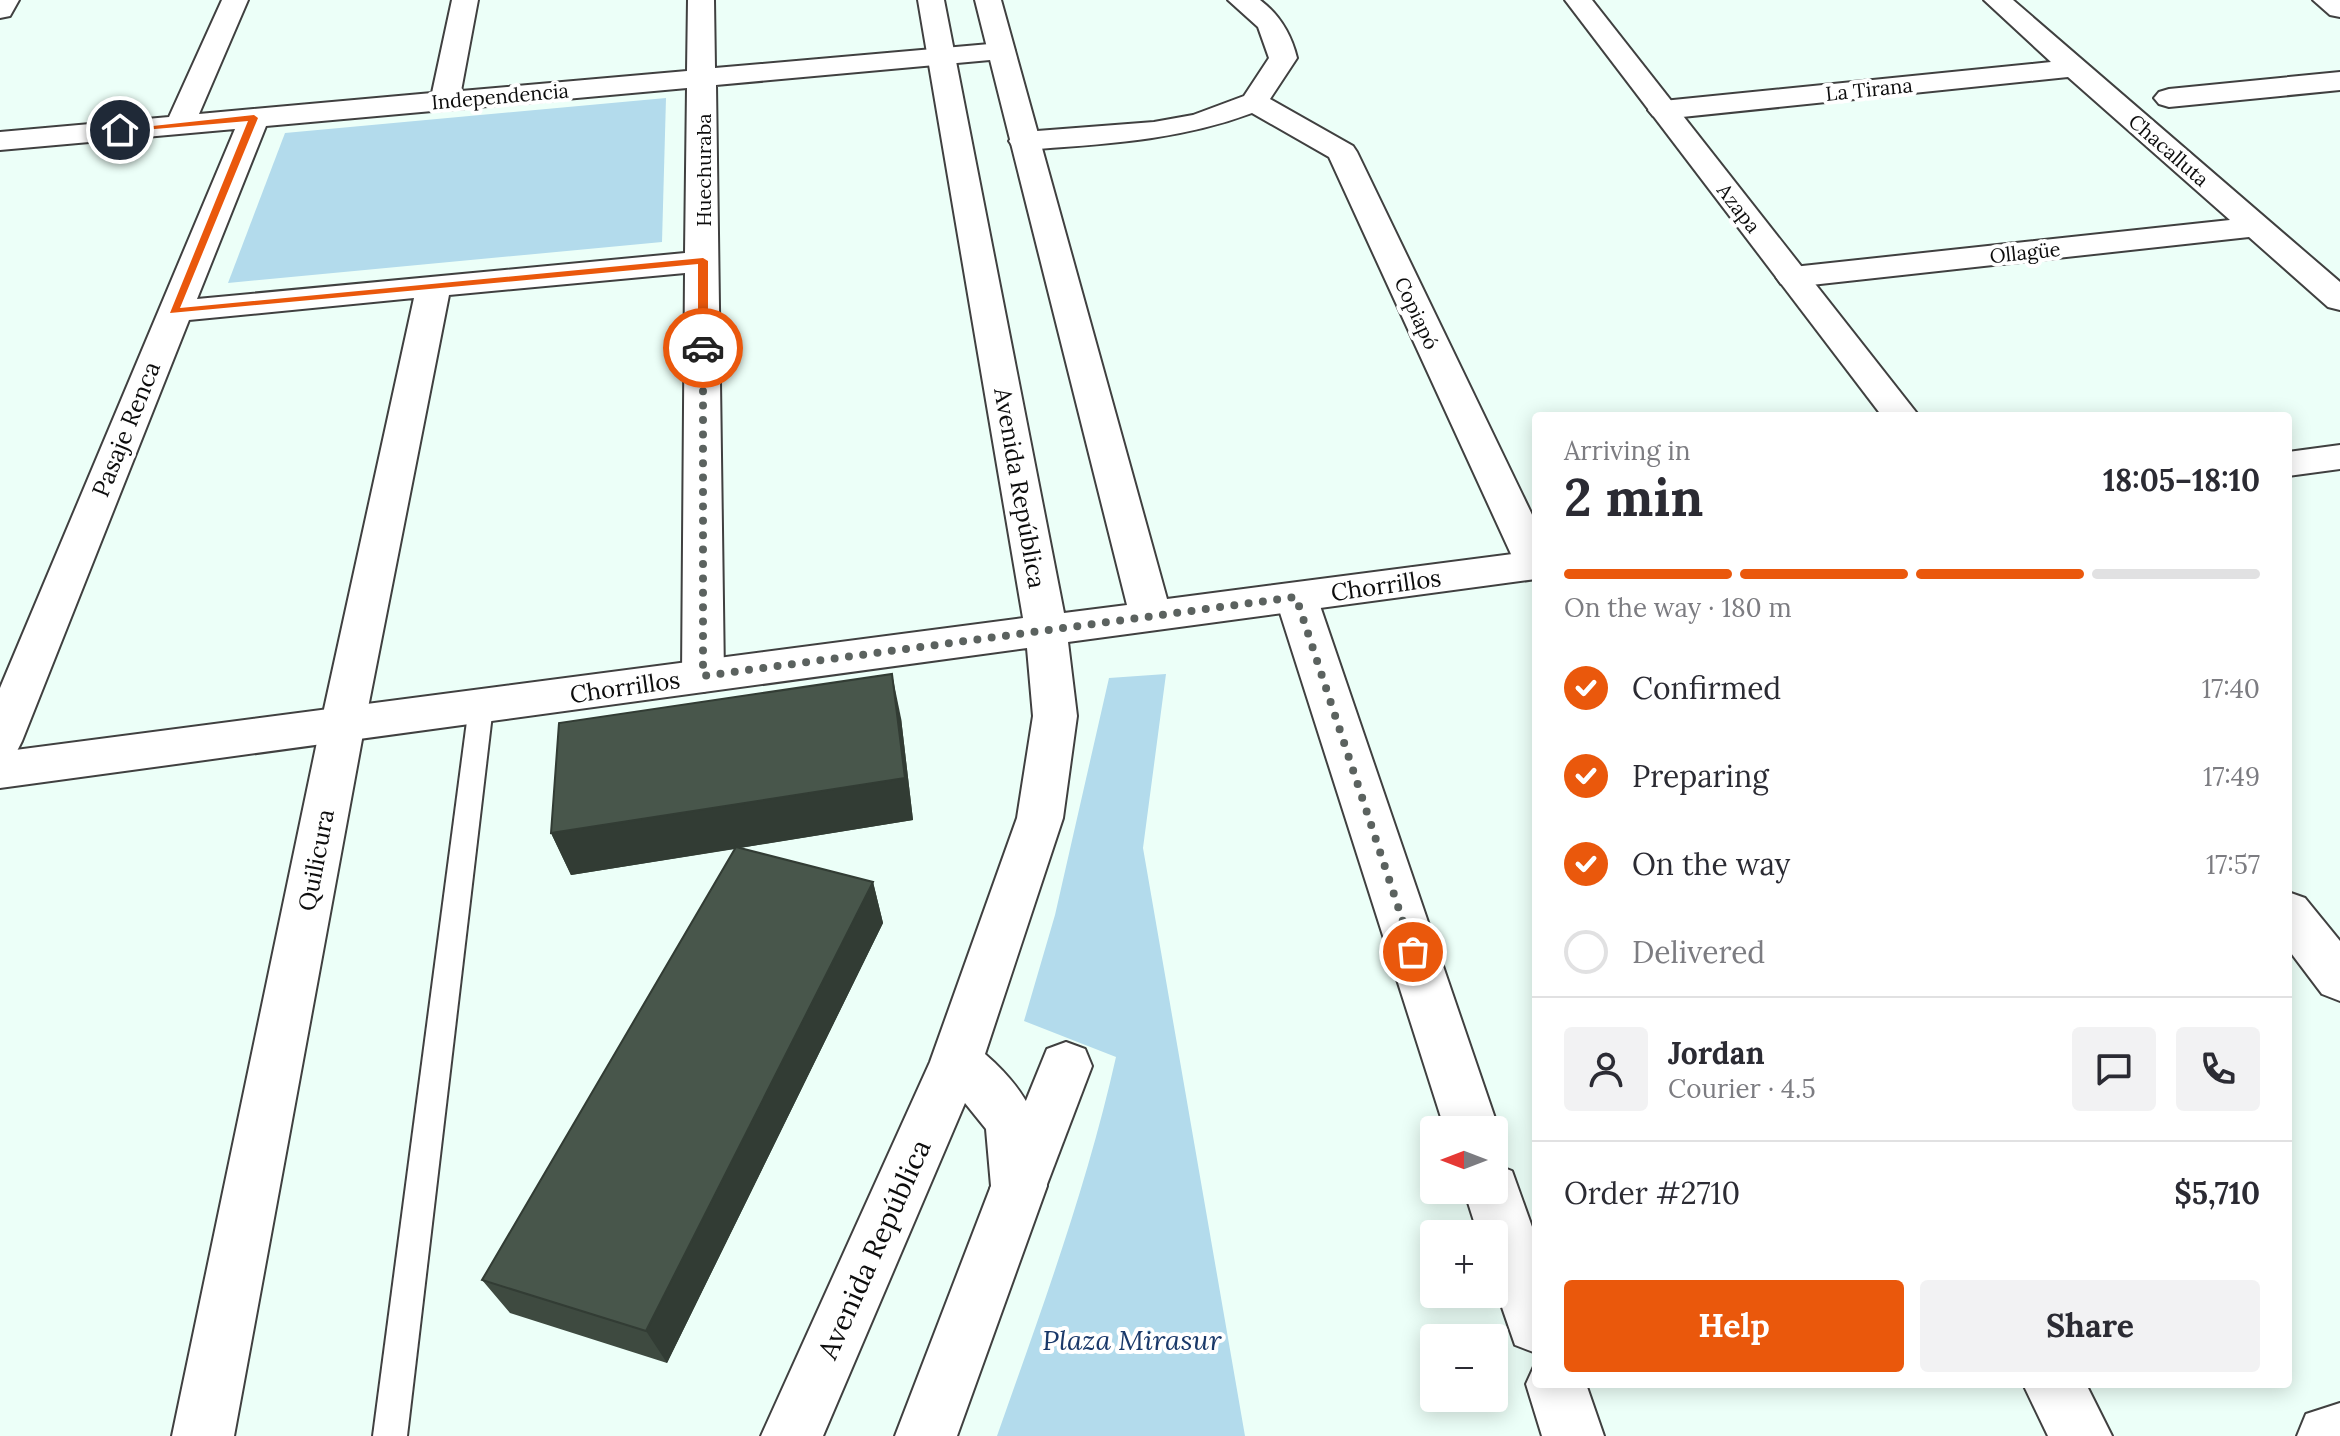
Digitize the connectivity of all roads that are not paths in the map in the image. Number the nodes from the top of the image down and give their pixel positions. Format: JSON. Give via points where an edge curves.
{"nodes":[{"id":1,"x":6,"y":0,"type":"edge"},
{"id":2,"x":235,"y":0,"type":"edge"},
{"id":3,"x":465,"y":0,"type":"edge"},
{"id":4,"x":701,"y":0,"type":"edge"},
{"id":5,"x":931,"y":0,"type":"edge"},
{"id":6,"x":988,"y":0,"type":"edge"},
{"id":7,"x":1241,"y":0,"type":"edge"},
{"id":8,"x":1578,"y":0,"type":"edge"},
{"id":9,"x":1997,"y":0,"type":"edge"},
{"id":10,"x":2326,"y":0,"type":"edge"},
{"id":11,"x":2340,"y":9,"type":"edge"},
{"id":12,"x":0,"y":10,"type":"edge"},
{"id":13,"x":1001,"y":51,"type":"junction"},
{"id":14,"x":943,"y":57,"type":"junction"},
{"id":15,"x":2074,"y":68,"type":"junction"},
{"id":16,"x":703,"y":78,"type":"junction"},
{"id":17,"x":2340,"y":81,"type":"edge"},
{"id":18,"x":2169,"y":98,"type":"dead end"},
{"id":19,"x":445,"y":101,"type":"junction"},
{"id":20,"x":1254,"y":102,"type":"junction"},
{"id":21,"x":1663,"y":110,"type":"junction"},
{"id":22,"x":254,"y":118,"type":"junction"},
{"id":23,"x":180,"y":125,"type":"junction"},
{"id":24,"x":0,"y":141,"type":"edge"},
{"id":25,"x":1024,"y":141,"type":"junction"},
{"id":26,"x":2256,"y":227,"type":"junction"},
{"id":27,"x":703,"y":261,"type":"junction"},
{"id":28,"x":1793,"y":277,"type":"junction"},
{"id":29,"x":434,"y":285,"type":"junction"},
{"id":30,"x":2340,"y":300,"type":"edge"},
{"id":31,"x":174,"y":311,"type":"junction"},
{"id":32,"x":1898,"y":412,"type":"edge"},
{"id":33,"x":2340,"y":457,"type":"edge"},
{"id":34,"x":2292,"y":463,"type":"edge"},
{"id":35,"x":1532,"y":556,"type":"edge"},
{"id":36,"x":1532,"y":566,"type":"edge"},
{"id":37,"x":1296,"y":597,"type":"junction"},
{"id":38,"x":1151,"y":616,"type":"junction"},
{"id":39,"x":1046,"y":630,"type":"junction"},
{"id":40,"x":703,"y":676,"type":"junction"},
{"id":41,"x":481,"y":706,"type":"junction"},
{"id":42,"x":343,"y":723,"type":"junction"},
{"id":43,"x":0,"y":741,"type":"edge"},
{"id":44,"x":0,"y":770,"type":"edge"},
{"id":45,"x":2292,"y":917,"type":"edge"},
{"id":46,"x":2340,"y":979,"type":"edge"},
{"id":47,"x":956,"y":1062,"type":"junction"},
{"id":48,"x":1066,"y":1066,"type":"dead end"},
{"id":49,"x":1467,"y":1116,"type":"edge"},
{"id":50,"x":1497,"y":1204,"type":"edge"},
{"id":51,"x":1012,"y":1206,"type":"junction"},
{"id":52,"x":1532,"y":1312,"type":"edge"},
{"id":53,"x":1557,"y":1388,"type":"edge"},
{"id":54,"x":2055,"y":1388,"type":"edge"},
{"id":55,"x":2340,"y":1434,"type":"edge"},
{"id":56,"x":203,"y":1436,"type":"edge"},
{"id":57,"x":390,"y":1436,"type":"edge"},
{"id":58,"x":792,"y":1436,"type":"edge"},
{"id":59,"x":926,"y":1436,"type":"edge"},
{"id":60,"x":1573,"y":1436,"type":"edge"},
{"id":61,"x":2081,"y":1436,"type":"edge"},
{"id":62,"x":2328,"y":1436,"type":"edge"}],
"edges":[{"from":1,"to":12,"type":"street"},
{"from":2,"to":23,"type":"street"},
{"from":3,"to":19,"type":"street"},
{"from":4,"to":16,"type":"street","name":"Huechuraba"},
{"from":5,"to":14,"type":"street","name":"Avenida República"},
{"from":6,"to":13,"type":"street"},
{"from":7,"to":20,"type":"street","via":[[1261,11],[1279,34],[1283,58]]},
{"from":8,"to":21,"type":"street","name":"Azapa"},
{"from":9,"to":15,"type":"street","name":"Chacalluta"},
{"from":10,"to":11,"type":"street"},
{"from":13,"to":14,"type":"street","name":"Independencia"},
{"from":13,"to":25,"type":"street"},
{"from":14,"to":16,"type":"street","name":"Independencia"},
{"from":14,"to":39,"type":"street","name":"Avenida República"},
{"from":15,"to":21,"type":"street","name":"La Tirana"},
{"from":15,"to":26,"type":"street","name":"Chacalluta"},
{"from":16,"to":19,"type":"street","name":"Independencia"},
{"from":16,"to":27,"type":"street","name":"Huechuraba"},
{"from":17,"to":18,"type":"street"},
{"from":19,"to":22,"type":"street","name":"Independencia"},
{"from":20,"to":25,"type":"street","via":[[1200,122],[1154,131]]},
{"from":20,"to":35,"type":"street","name":"Copiapó","via":[[1342,152]]},
{"from":21,"to":28,"type":"street","name":"Azapa"},
{"from":22,"to":23,"type":"street","name":"Independencia"},
{"from":22,"to":31,"type":"street","name":"Pasaje Renca"},
{"from":23,"to":24,"type":"street","name":"Independencia"},
{"from":25,"to":38,"type":"street"},
{"from":26,"to":28,"type":"street","name":"Ollagüe"},
{"from":26,"to":30,"type":"street","name":"Chacalluta"},
{"from":27,"to":29,"type":"street"},
{"from":27,"to":40,"type":"street","name":"Huechuraba"},
{"from":28,"to":32,"type":"street","name":"Azapa"},
{"from":29,"to":31,"type":"street"},
{"from":29,"to":42,"type":"street","name":"Quilicura"},
{"from":31,"to":43,"type":"street","name":"Pasaje Renca"},
{"from":33,"to":34,"type":"street"},
{"from":36,"to":37,"type":"street","name":"Chorrillos"},
{"from":37,"to":38,"type":"street","name":"Chorrillos"},
{"from":37,"to":49,"type":"street"},
{"from":38,"to":39,"type":"street","name":"Chorrillos"},
{"from":39,"to":40,"type":"street","name":"Chorrillos"},
{"from":39,"to":47,"type":"street","name":"Avenida República","via":[[1055,716],[1040,818]]},
{"from":40,"to":41,"type":"street","name":"Chorrillos"},
{"from":41,"to":42,"type":"street","name":"Chorrillos"},
{"from":41,"to":57,"type":"lane"},
{"from":42,"to":44,"type":"street","name":"Chorrillos"},
{"from":42,"to":56,"type":"street","name":"Quilicura"},
{"from":45,"to":46,"type":"street"},
{"from":47,"to":51,"type":"street","via":[[996,1096],[1014,1126],[1019,1186]]},
{"from":47,"to":58,"type":"street","name":"Avenida República"},
{"from":48,"to":51,"type":"street"},
{"from":50,"to":52,"type":"street"},
{"from":51,"to":59,"type":"street"},
{"from":53,"to":60,"type":"street"},
{"from":54,"to":61,"type":"street"},
{"from":55,"to":62,"type":"street"}]}
